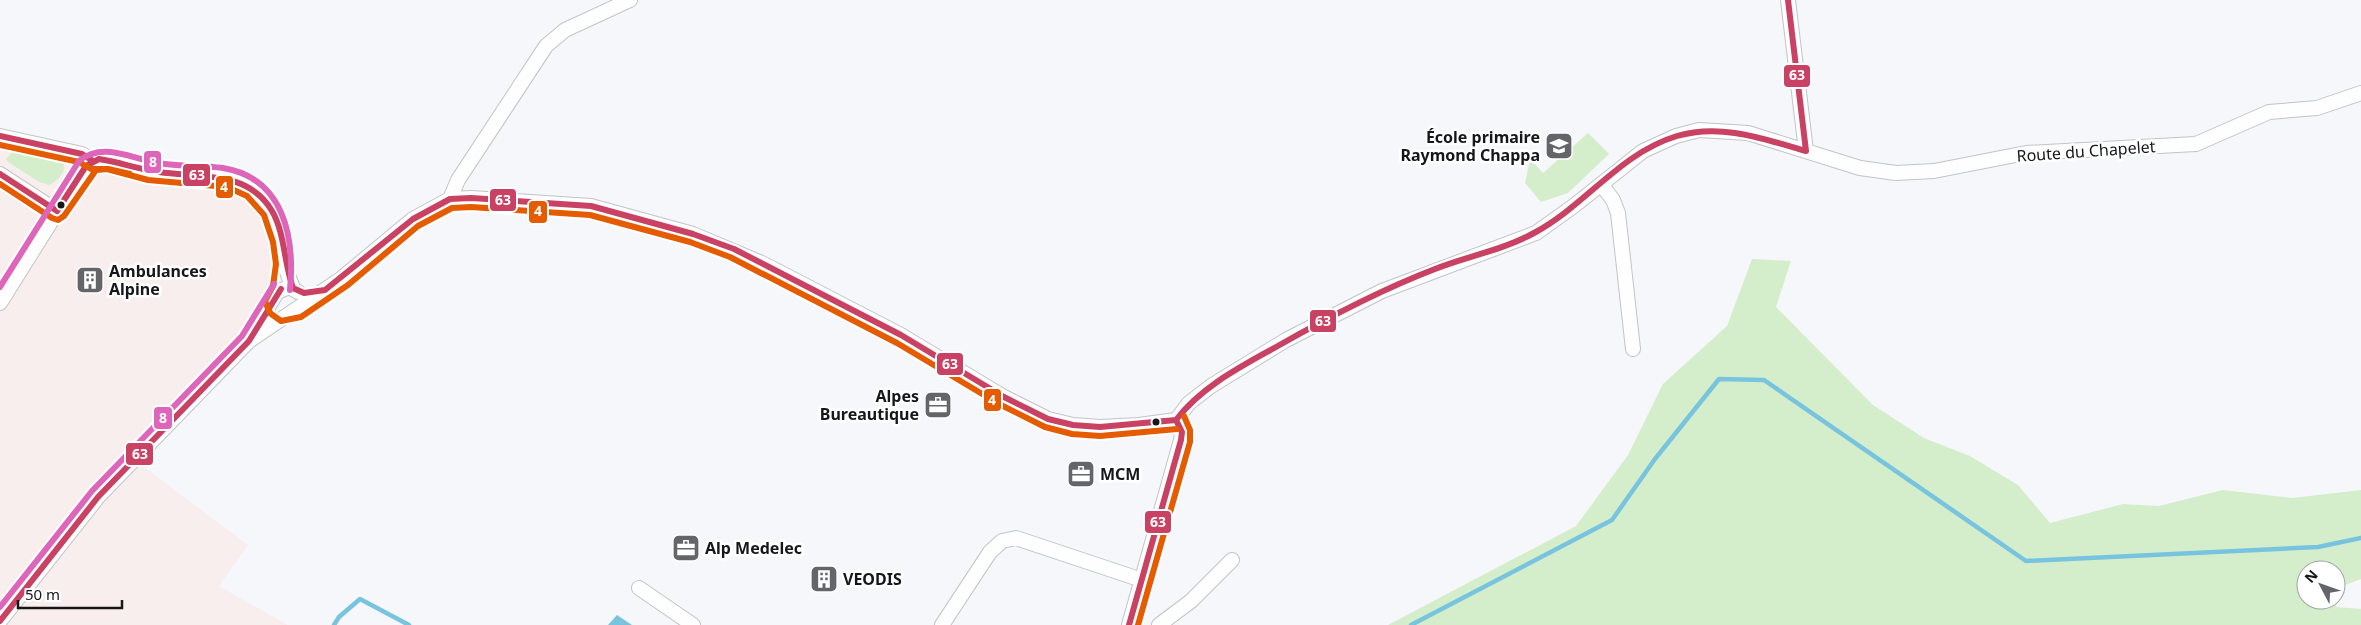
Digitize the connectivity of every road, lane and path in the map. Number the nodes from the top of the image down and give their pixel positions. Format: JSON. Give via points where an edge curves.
{"nodes":[{"id":1,"x":630,"y":0,"type":"edge"},
{"id":2,"x":1788,"y":0,"type":"edge"},
{"id":3,"x":2361,"y":93,"type":"edge"},
{"id":4,"x":0,"y":136,"type":"edge"},
{"id":5,"x":1806,"y":151,"type":"junction"},
{"id":6,"x":93,"y":161,"type":"junction"},
{"id":7,"x":0,"y":174,"type":"edge"},
{"id":8,"x":1602,"y":184,"type":"junction"},
{"id":9,"x":450,"y":199,"type":"junction"},
{"id":10,"x":57,"y":211,"type":"junction"},
{"id":11,"x":325,"y":290,"type":"junction"},
{"id":12,"x":286,"y":292,"type":"junction"},
{"id":13,"x":0,"y":303,"type":"edge"},
{"id":14,"x":295,"y":310,"type":"junction"},
{"id":15,"x":249,"y":341,"type":"junction"},
{"id":16,"x":1633,"y":349,"type":"dead end"},
{"id":17,"x":1176,"y":420,"type":"junction"},
{"id":18,"x":1232,"y":560,"type":"dead end"},
{"id":19,"x":1142,"y":580,"type":"junction"},
{"id":20,"x":639,"y":588,"type":"dead end"},
{"id":21,"x":0,"y":620,"type":"edge"},
{"id":22,"x":693,"y":625,"type":"edge"},
{"id":23,"x":942,"y":625,"type":"edge"},
{"id":24,"x":1129,"y":625,"type":"edge"},
{"id":25,"x":1159,"y":625,"type":"edge"}],
"edges":[{"from":1,"to":9,"type":"street","via":[[565,30],[546,46],[458,180]]},
{"from":2,"to":5,"type":"street"},
{"from":3,"to":5,"type":"street","name":"Route du Chapelet","via":[[2317,108],[2269,112],[2196,144],[2026,153],[1934,171],[1896,173],[1860,168]]},
{"from":4,"to":6,"type":"street","via":[[82,154]]},
{"from":5,"to":8,"type":"street","name":"Route du Chapelet","via":[[1748,133],[1700,130],[1676,136],[1643,151]]},
{"from":6,"to":10,"type":"street","via":[[86,166]]},
{"from":6,"to":12,"type":"street","via":[[108,160],[149,171],[216,176],[241,182],[253,189],[272,211],[282,240]]},
{"from":7,"to":10,"type":"street"},
{"from":8,"to":16,"type":"street","via":[[1618,213]]},
{"from":8,"to":17,"type":"street","name":"Route du Chapelet","via":[[1536,233],[1382,290],[1286,340],[1211,386],[1189,403]]},
{"from":9,"to":11,"type":"street","via":[[413,219]]},
{"from":9,"to":17,"type":"street","via":[[591,206],[693,234],[756,260],[901,335],[1004,397],[1048,419],[1073,426],[1100,427]]},
{"from":10,"to":13,"type":"street"},
{"from":11,"to":12,"type":"street"},
{"from":11,"to":14,"type":"street"},
{"from":12,"to":14,"type":"street","via":[[300,299]]},
{"from":12,"to":14,"type":"street","via":[[280,310]]},
{"from":12,"to":15,"type":"street"},
{"from":14,"to":15,"type":"street"},
{"from":15,"to":21,"type":"street","via":[[98,497]]},
{"from":17,"to":19,"type":"street","via":[[1182,432],[1181,440]]},
{"from":18,"to":25,"type":"street","via":[[1191,601]]},
{"from":19,"to":23,"type":"street","via":[[1016,538],[1002,541],[990,552]]},
{"from":19,"to":24,"type":"street"},
{"from":20,"to":22,"type":"street"}]}
